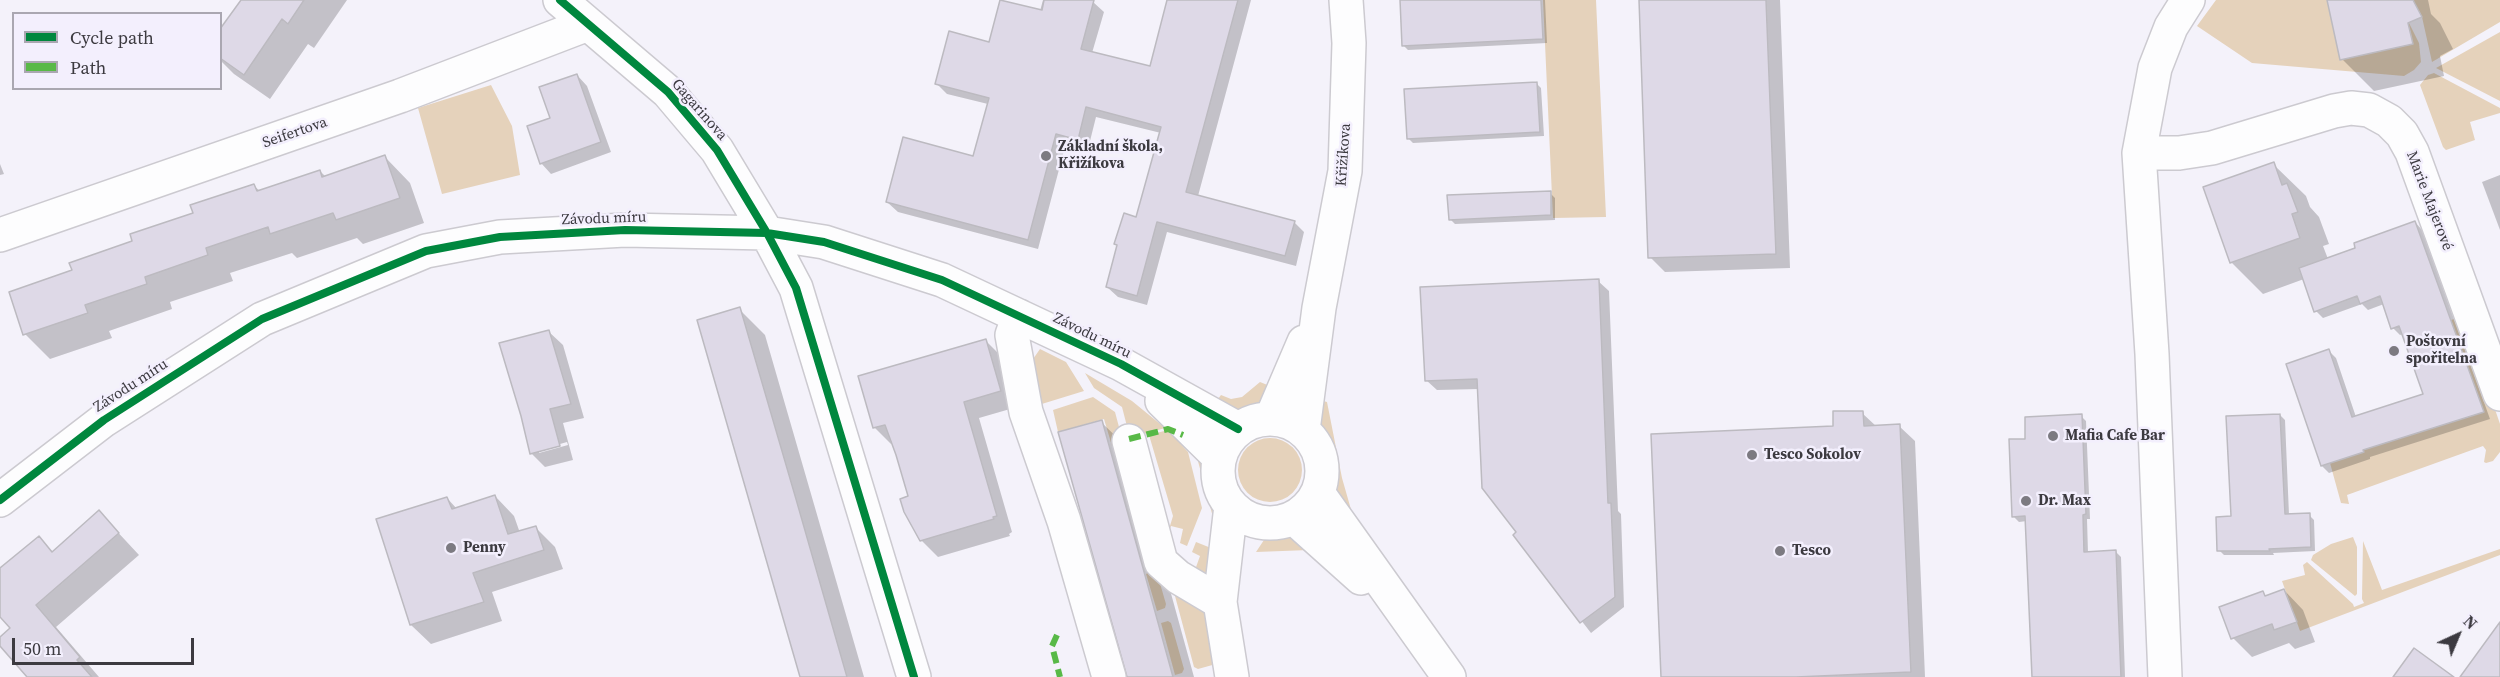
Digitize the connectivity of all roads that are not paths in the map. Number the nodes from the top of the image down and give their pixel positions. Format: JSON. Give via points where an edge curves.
{"nodes":[{"id":1,"x":560,"y":0,"type":"edge"},
{"id":2,"x":1346,"y":0,"type":"edge"},
{"id":3,"x":2188,"y":0,"type":"edge"},
{"id":4,"x":588,"y":24,"type":"junction"},
{"id":5,"x":2139,"y":153,"type":"junction"},
{"id":6,"x":767,"y":233,"type":"junction"},
{"id":7,"x":0,"y":235,"type":"edge"},
{"id":8,"x":1319,"y":308,"type":"junction"},
{"id":9,"x":1020,"y":316,"type":"junction"},
{"id":10,"x":1121,"y":364,"type":"junction"},
{"id":11,"x":2500,"y":394,"type":"edge"},
{"id":12,"x":1271,"y":419,"type":"junction"},
{"id":13,"x":1238,"y":429,"type":"junction"},
{"id":14,"x":1303,"y":430,"type":"junction"},
{"id":15,"x":1129,"y":441,"type":"dead end"},
{"id":16,"x":1219,"y":457,"type":"junction"},
{"id":17,"x":1318,"y":493,"type":"junction"},
{"id":18,"x":0,"y":500,"type":"edge"},
{"id":19,"x":1231,"y":506,"type":"junction"},
{"id":20,"x":1294,"y":518,"type":"junction"},
{"id":21,"x":1260,"y":523,"type":"junction"},
{"id":22,"x":1220,"y":602,"type":"junction"},
{"id":23,"x":1405,"y":618,"type":"junction"},
{"id":24,"x":914,"y":677,"type":"edge"},
{"id":25,"x":1109,"y":677,"type":"edge"},
{"id":26,"x":1232,"y":677,"type":"edge"},
{"id":27,"x":1449,"y":677,"type":"edge"},
{"id":28,"x":2165,"y":677,"type":"edge"}],
"edges":[{"from":1,"to":4,"type":"street","name":"Gagarinova"},
{"from":2,"to":8,"type":"street","name":"Křižíkova","via":[[1345,171]]},
{"from":3,"to":5,"type":"street","via":[[2171,27],[2155,68]]},
{"from":4,"to":6,"type":"street","name":"Gagarinova","via":[[668,92],[717,150]]},
{"from":4,"to":7,"type":"street","name":"Seifertova","via":[[400,96]]},
{"from":5,"to":11,"type":"street","name":"Marie Majerové","via":[[2212,148],[2351,108],[2369,110],[2389,121],[2412,152]]},
{"from":5,"to":28,"type":"street","via":[[2151,332]]},
{"from":6,"to":9,"type":"street","name":"Závodu míru","via":[[824,242],[876,258],[942,280]]},
{"from":6,"to":18,"type":"street","name":"Závodu míru","via":[[626,230],[500,237],[426,250],[262,319],[104,420]]},
{"from":6,"to":24,"type":"street","name":"Gagarinova","via":[[796,288]]},
{"from":8,"to":12,"type":"street","name":"Křižíkova"},
{"from":8,"to":14,"type":"street","name":"Křižíkova"},
{"from":9,"to":10,"type":"street","name":"Závodu míru"},
{"from":9,"to":25,"type":"street","via":[[1012,335],[1026,412],[1064,521]]},
{"from":10,"to":13,"type":"street","name":"Závodu míru"},
{"from":10,"to":16,"type":"street","name":"Závodu míru"},
{"from":12,"to":13,"type":"street","via":[[1254,421]]},
{"from":12,"to":14,"type":"street"},
{"from":13,"to":16,"type":"street"},
{"from":14,"to":17,"type":"street","via":[[1321,459]]},
{"from":15,"to":22,"type":"street","via":[[1161,562]]},
{"from":16,"to":19,"type":"street","via":[[1222,492]]},
{"from":17,"to":20,"type":"street"},
{"from":17,"to":23,"type":"street"},
{"from":19,"to":21,"type":"street"},
{"from":19,"to":22,"type":"street"},
{"from":20,"to":21,"type":"street"},
{"from":20,"to":23,"type":"street"},
{"from":21,"to":22,"type":"street"},
{"from":22,"to":26,"type":"street"},
{"from":23,"to":27,"type":"street"}]}
